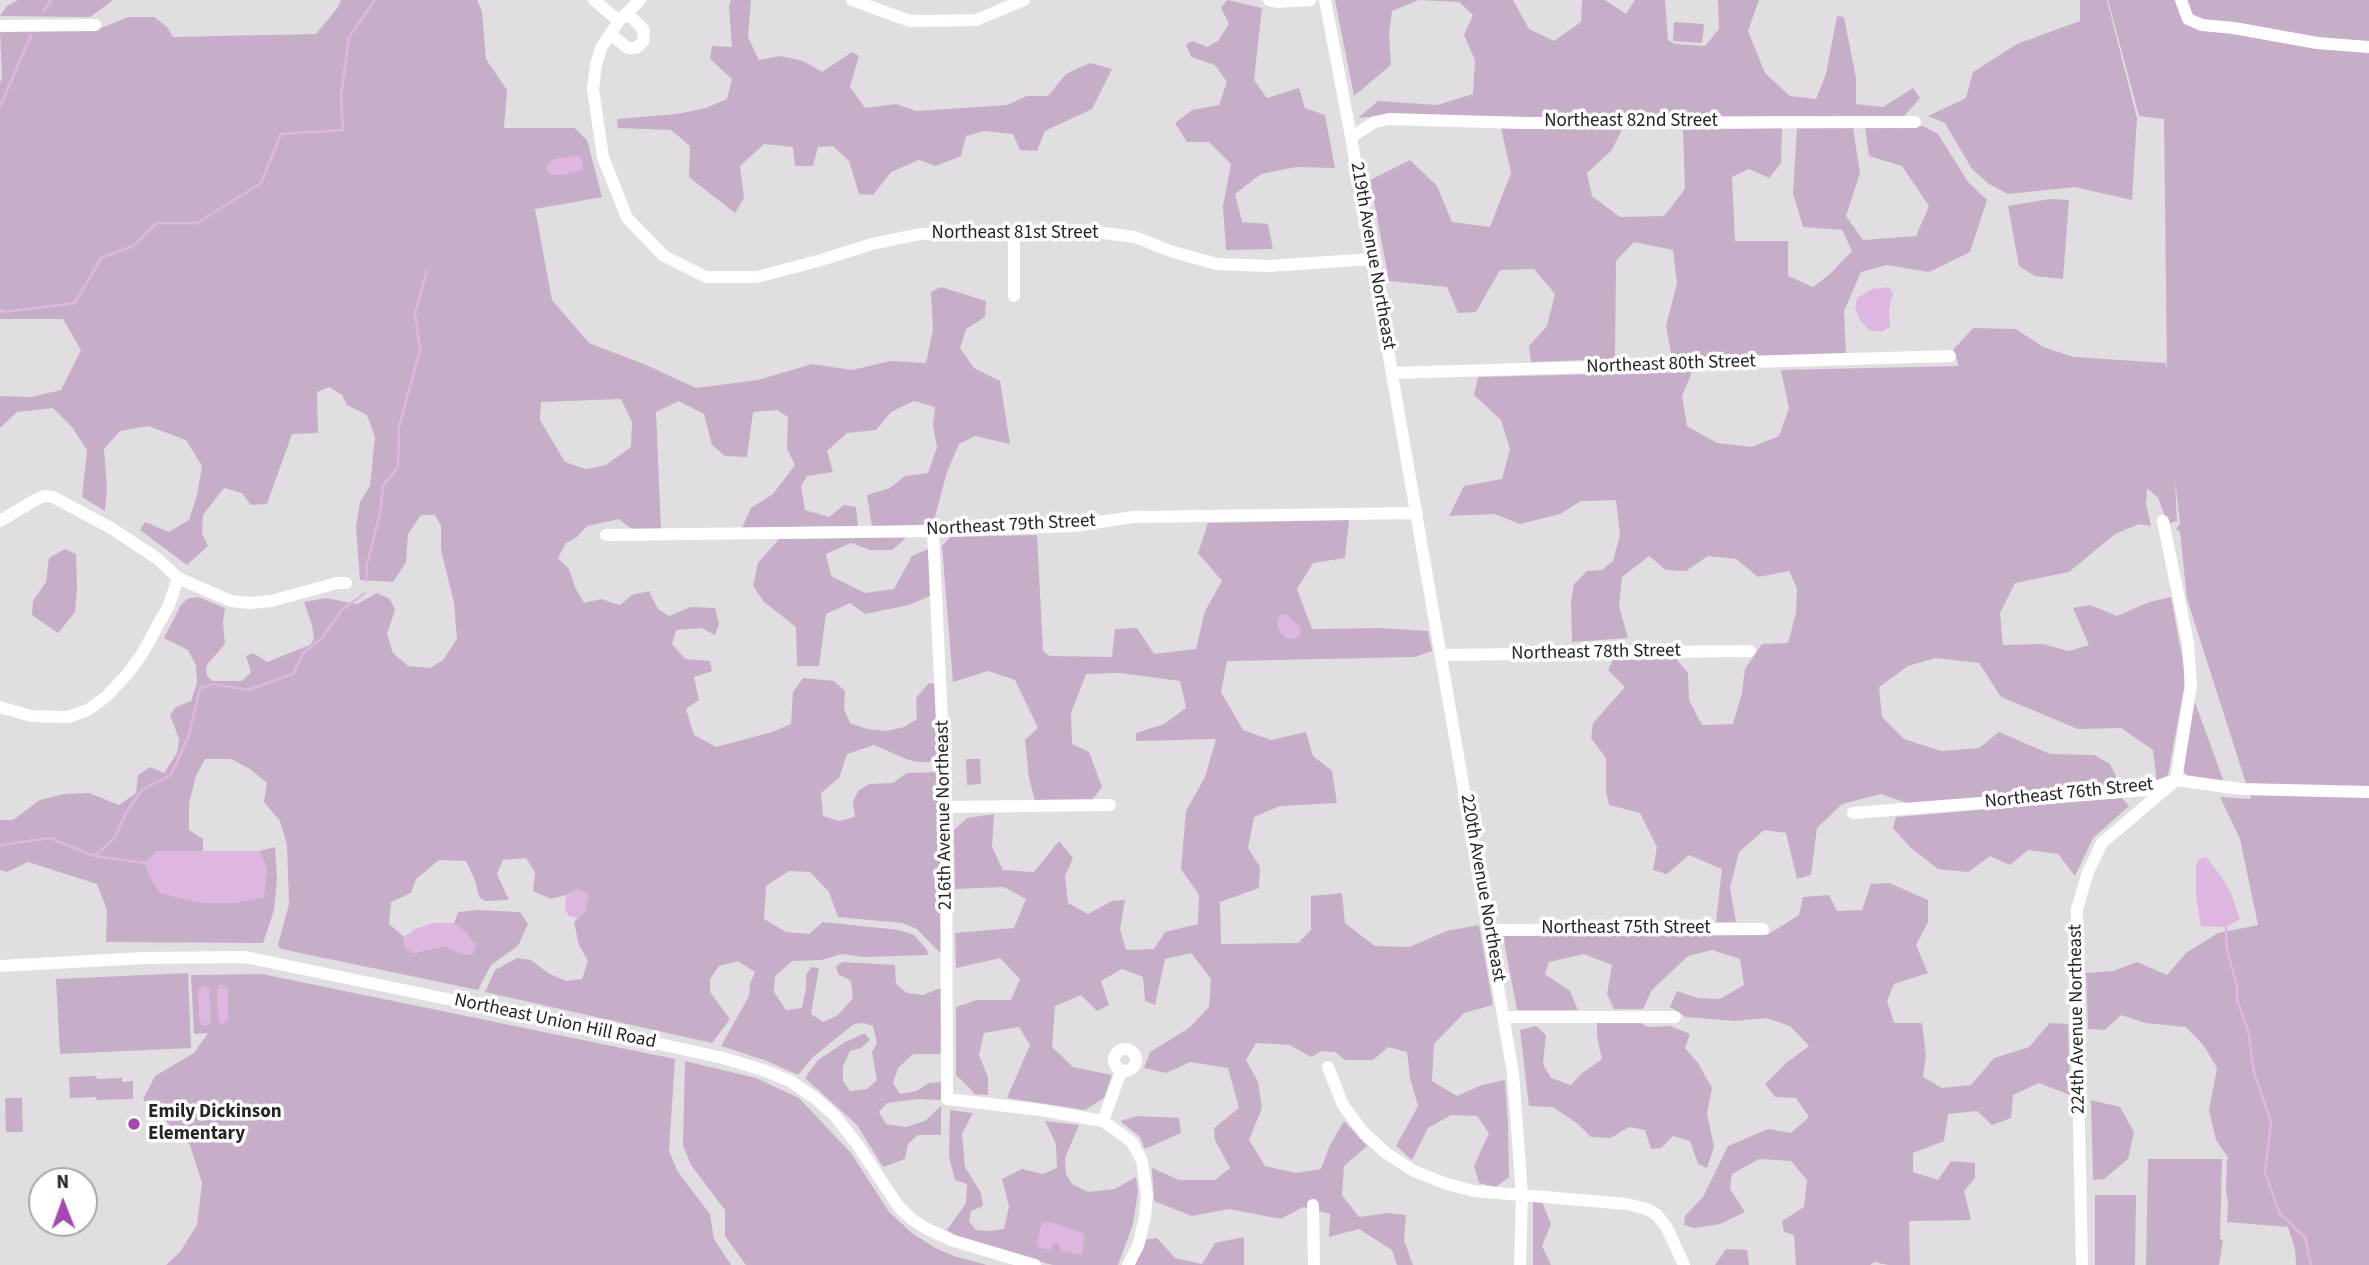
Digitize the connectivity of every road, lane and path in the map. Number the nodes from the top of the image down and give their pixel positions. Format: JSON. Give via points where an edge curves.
{"nodes":[{"id":1,"x":594,"y":0,"type":"edge"},
{"id":2,"x":640,"y":0,"type":"edge"},
{"id":3,"x":852,"y":0,"type":"edge"},
{"id":4,"x":1024,"y":0,"type":"edge"},
{"id":5,"x":1269,"y":0,"type":"edge"},
{"id":6,"x":1310,"y":0,"type":"edge"},
{"id":7,"x":1325,"y":0,"type":"edge"},
{"id":8,"x":2181,"y":0,"type":"edge"},
{"id":9,"x":623,"y":17,"type":"junction"},
{"id":10,"x":95,"y":24,"type":"dead end"},
{"id":11,"x":0,"y":26,"type":"edge"},
{"id":12,"x":610,"y":34,"type":"junction"},
{"id":13,"x":2369,"y":47,"type":"edge"},
{"id":14,"x":1915,"y":121,"type":"dead end"},
{"id":15,"x":1351,"y":137,"type":"junction"},
{"id":16,"x":1014,"y":232,"type":"junction"},
{"id":17,"x":1372,"y":259,"type":"junction"},
{"id":18,"x":1014,"y":296,"type":"dead end"},
{"id":19,"x":1950,"y":356,"type":"dead end"},
{"id":20,"x":1392,"y":373,"type":"junction"},
{"id":21,"x":1417,"y":513,"type":"junction"},
{"id":22,"x":2163,"y":521,"type":"dead end"},
{"id":23,"x":0,"y":522,"type":"edge"},
{"id":24,"x":933,"y":531,"type":"junction"},
{"id":25,"x":606,"y":535,"type":"dead end"},
{"id":26,"x":178,"y":578,"type":"junction"},
{"id":27,"x":346,"y":583,"type":"dead end"},
{"id":28,"x":1750,"y":651,"type":"dead end"},
{"id":29,"x":1442,"y":655,"type":"junction"},
{"id":30,"x":0,"y":707,"type":"edge"},
{"id":31,"x":2176,"y":780,"type":"junction"},
{"id":32,"x":2369,"y":792,"type":"edge"},
{"id":33,"x":1110,"y":805,"type":"dead end"},
{"id":34,"x":946,"y":807,"type":"junction"},
{"id":35,"x":1853,"y":813,"type":"dead end"},
{"id":36,"x":1763,"y":929,"type":"dead end"},
{"id":37,"x":1489,"y":930,"type":"junction"},
{"id":38,"x":0,"y":967,"type":"edge"},
{"id":39,"x":1504,"y":1017,"type":"junction"},
{"id":40,"x":1675,"y":1017,"type":"dead end"},
{"id":41,"x":1328,"y":1067,"type":"dead end"},
{"id":42,"x":1121,"y":1071,"type":"dead end"},
{"id":43,"x":1103,"y":1121,"type":"junction"},
{"id":44,"x":1522,"y":1195,"type":"junction"},
{"id":45,"x":1313,"y":1205,"type":"dead end"},
{"id":46,"x":1035,"y":1265,"type":"edge"},
{"id":47,"x":1128,"y":1265,"type":"edge"},
{"id":48,"x":1314,"y":1265,"type":"edge"},
{"id":49,"x":1520,"y":1265,"type":"edge"},
{"id":50,"x":1684,"y":1265,"type":"edge"},
{"id":51,"x":2082,"y":1265,"type":"edge"}],
"edges":[{"from":1,"to":9,"type":"street"},
{"from":2,"to":9,"type":"street","name":"Northeast 81st Street"},
{"from":3,"to":4,"type":"street","via":[[910,21],[975,20]]},
{"from":5,"to":6,"type":"street"},
{"from":7,"to":15,"type":"street","name":"219th Avenue Northeast"},
{"from":8,"to":13,"type":"street","via":[[2188,19],[2202,25]]},
{"from":9,"to":12,"type":"street","name":"Northeast 81st Street"},
{"from":9,"to":12,"type":"street","via":[[644,30],[643,43],[628,48]]},
{"from":10,"to":11,"type":"street"},
{"from":12,"to":16,"type":"street","name":"Northeast 81st Street","via":[[601,48],[593,89],[603,157],[627,218],[664,257],[706,278],[757,276],[919,234]]},
{"from":14,"to":15,"type":"street","name":"Northeast 82nd Street","via":[[1389,119]]},
{"from":15,"to":17,"type":"street","name":"219th Avenue Northeast"},
{"from":16,"to":17,"type":"street","name":"Northeast 81st Street","via":[[1080,230],[1135,237],[1217,264],[1269,266]]},
{"from":16,"to":18,"type":"street"},
{"from":17,"to":20,"type":"street","name":"219th Avenue Northeast"},
{"from":19,"to":20,"type":"street","name":"Northeast 80th Street"},
{"from":20,"to":21,"type":"street","name":"219th Avenue Northeast"},
{"from":21,"to":24,"type":"street","name":"Northeast 79th Street","via":[[1133,517],[1074,526]]},
{"from":21,"to":29,"type":"street","name":"220th Avenue Northeast"},
{"from":22,"to":31,"type":"street","via":[[2188,643],[2191,686]]},
{"from":23,"to":26,"type":"street","via":[[35,500],[53,498],[130,540]]},
{"from":24,"to":25,"type":"street","name":"Northeast 79th Street"},
{"from":24,"to":34,"type":"street","name":"216th Avenue Northeast"},
{"from":26,"to":27,"type":"street","via":[[231,601],[249,603]]},
{"from":26,"to":30,"type":"street","via":[[156,632],[128,673],[88,710],[68,717],[31,716]]},
{"from":28,"to":29,"type":"street","name":"Northeast 78th Street"},
{"from":29,"to":37,"type":"street","name":"220th Avenue Northeast"},
{"from":31,"to":32,"type":"street","name":"Northeast 76th Street","via":[[2241,789]]},
{"from":31,"to":35,"type":"street","name":"Northeast 76th Street","via":[[2146,790]]},
{"from":31,"to":51,"type":"street","name":"224th Avenue Northeast","via":[[2102,843],[2077,909]]},
{"from":33,"to":34,"type":"street"},
{"from":34,"to":43,"type":"street","name":"216th Avenue Northeast","via":[[947,1098]]},
{"from":36,"to":37,"type":"street","name":"Northeast 75th Street"},
{"from":37,"to":39,"type":"street","name":"220th Avenue Northeast"},
{"from":38,"to":46,"type":"street","name":"Northeast Union Hill Road","via":[[145,957],[245,957],[723,1058],[790,1081],[815,1098],[835,1116],[913,1220],[954,1241]]},
{"from":39,"to":40,"type":"street"},
{"from":39,"to":44,"type":"street","name":"220th Avenue Northeast"},
{"from":41,"to":44,"type":"street","via":[[1343,1105],[1363,1133],[1414,1171],[1474,1191]]},
{"from":42,"to":43,"type":"street"},
{"from":43,"to":47,"type":"street","via":[[1132,1142],[1142,1161],[1145,1217]]},
{"from":44,"to":49,"type":"street","name":"220th Avenue Northeast"},
{"from":44,"to":50,"type":"street","via":[[1647,1209],[1667,1228]]},
{"from":45,"to":48,"type":"street"}]}
